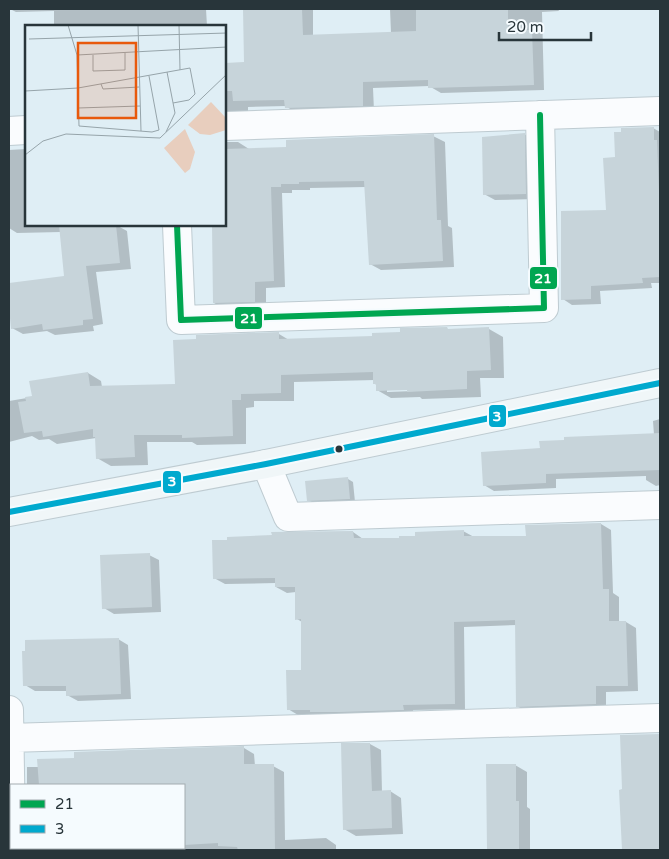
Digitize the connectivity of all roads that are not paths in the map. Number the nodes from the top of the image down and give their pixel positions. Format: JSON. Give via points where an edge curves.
{"nodes":[{"id":1,"x":660,"y":111,"type":"edge"},
{"id":2,"x":540,"y":115,"type":"junction"},
{"id":3,"x":226,"y":126,"type":"edge"},
{"id":4,"x":25,"y":130,"type":"edge"},
{"id":5,"x":9,"y":131,"type":"edge"},
{"id":6,"x":177,"y":226,"type":"edge"},
{"id":7,"x":660,"y":383,"type":"edge"},
{"id":8,"x":266,"y":464,"type":"junction"},
{"id":9,"x":660,"y":505,"type":"edge"},
{"id":10,"x":9,"y":512,"type":"edge"},
{"id":11,"x":9,"y":710,"type":"edge"},
{"id":12,"x":660,"y":718,"type":"edge"},
{"id":13,"x":10,"y":738,"type":"edge"},
{"id":14,"x":10,"y":784,"type":"edge"}],
"edges":[{"from":1,"to":2,"type":"street"},
{"from":2,"to":3,"type":"street"},
{"from":2,"to":6,"type":"street","via":[[544,308],[181,320]]},
{"from":4,"to":5,"type":"street"},
{"from":7,"to":8,"type":"street"},
{"from":8,"to":9,"type":"street","via":[[288,517]]},
{"from":8,"to":10,"type":"street"},
{"from":11,"to":13,"type":"street"},
{"from":12,"to":13,"type":"street"},
{"from":13,"to":14,"type":"street"}]}
